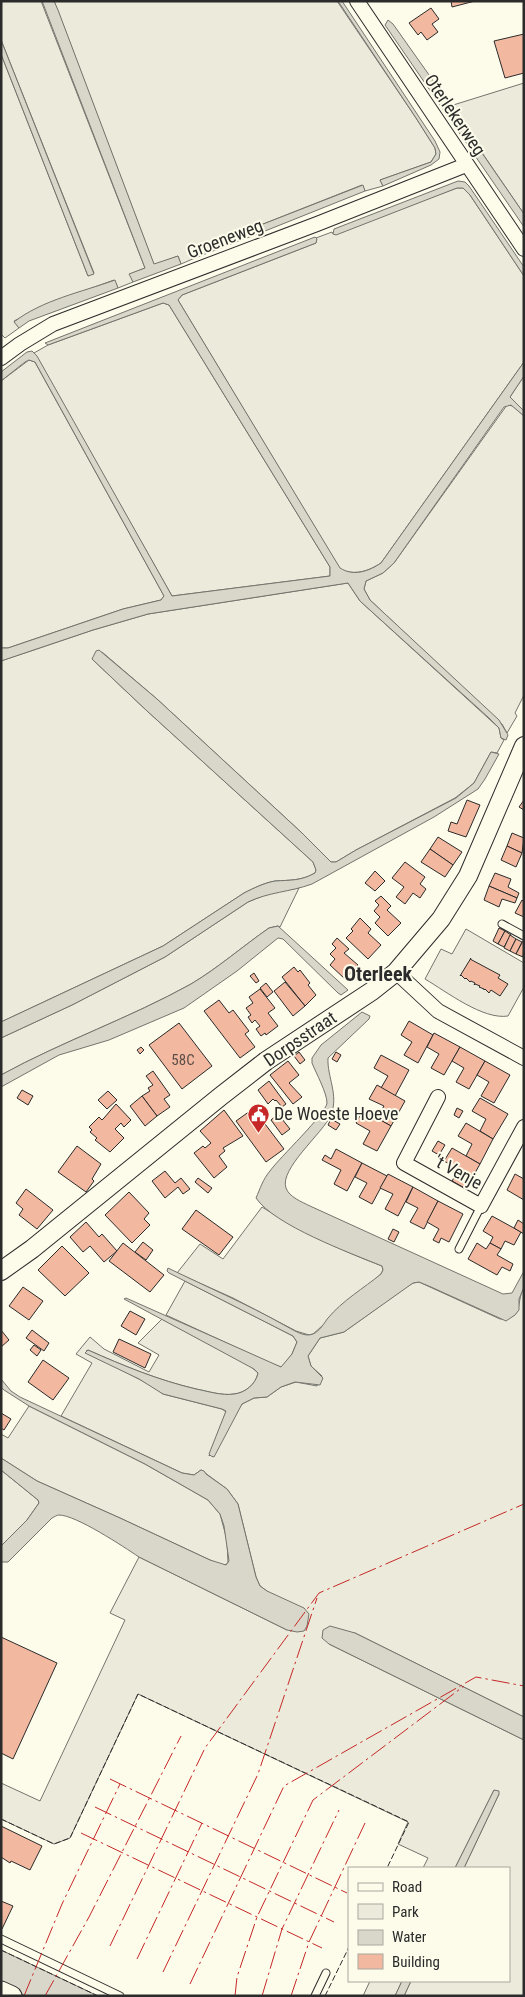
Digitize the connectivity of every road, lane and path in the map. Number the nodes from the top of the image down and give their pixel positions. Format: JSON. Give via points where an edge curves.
{"nodes":[{"id":1,"x":357,"y":1,"type":"edge"},
{"id":2,"x":466,"y":166,"type":"junction"},
{"id":3,"x":524,"y":249,"type":"edge"},
{"id":4,"x":1,"y":358,"type":"edge"},
{"id":5,"x":524,"y":746,"type":"edge"},
{"id":6,"x":502,"y":924,"type":"dead end"},
{"id":7,"x":524,"y":936,"type":"edge"},
{"id":8,"x":396,"y":972,"type":"junction"},
{"id":9,"x":524,"y":1058,"type":"edge"},
{"id":10,"x":438,"y":1097,"type":"dead end"},
{"id":11,"x":524,"y":1127,"type":"edge"},
{"id":12,"x":481,"y":1206,"type":"junction"},
{"id":13,"x":459,"y":1249,"type":"dead end"},
{"id":14,"x":1,"y":1271,"type":"edge"},
{"id":15,"x":1,"y":1939,"type":"edge"},
{"id":16,"x":326,"y":1973,"type":"dead end"},
{"id":17,"x":1,"y":1990,"type":"edge"},
{"id":18,"x":12,"y":1996,"type":"edge"},
{"id":19,"x":120,"y":1996,"type":"edge"},
{"id":20,"x":315,"y":1996,"type":"edge"}],
"edges":[{"from":1,"to":2,"type":"street","name":"Oterlekerweg"},
{"from":2,"to":3,"type":"street","name":"Oterlekerweg"},
{"from":2,"to":4,"type":"street","name":"Groeneweg","via":[[53,324]]},
{"from":5,"to":8,"type":"street","name":"Dorpsstraat","via":[[468,876],[441,919]]},
{"from":6,"to":7,"type":"lane"},
{"from":8,"to":9,"type":"street","via":[[438,1011]]},
{"from":8,"to":14,"type":"street","name":"Dorpsstraat","via":[[221,1096]]},
{"from":10,"to":12,"type":"street","name":"'t Venje","via":[[404,1163]]},
{"from":11,"to":12,"type":"street","name":"'t Venje"},
{"from":12,"to":13,"type":"lane"},
{"from":15,"to":19,"type":"lane"},
{"from":16,"to":20,"type":"lane"},
{"from":17,"to":18,"type":"main road"}]}
